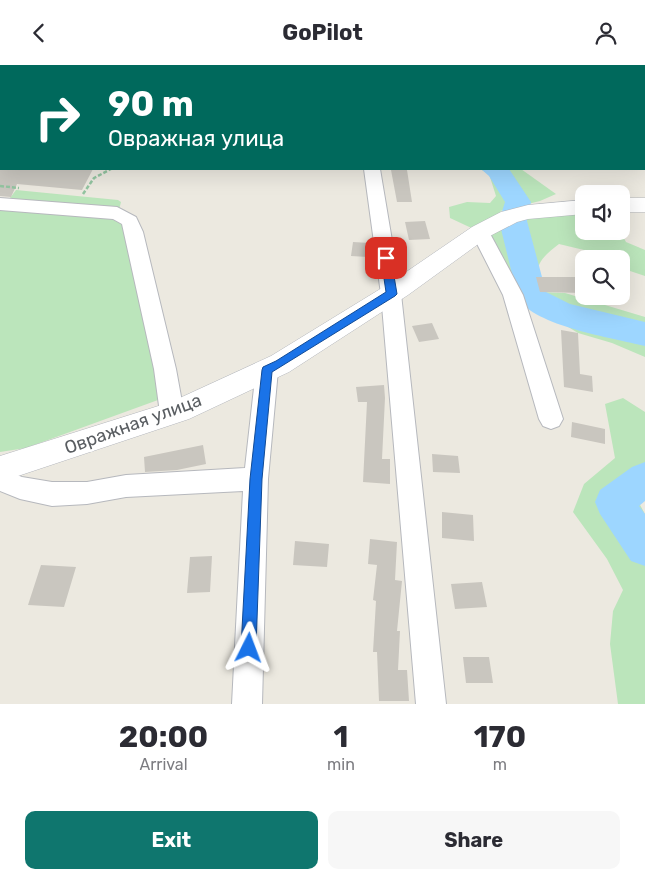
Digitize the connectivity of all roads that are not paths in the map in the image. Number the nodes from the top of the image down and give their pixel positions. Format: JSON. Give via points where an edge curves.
{"nodes":[{"id":1,"x":372,"y":170,"type":"edge"},
{"id":2,"x":0,"y":204,"type":"edge"},
{"id":3,"x":630,"y":205,"type":"edge"},
{"id":4,"x":645,"y":205,"type":"edge"},
{"id":5,"x":575,"y":208,"type":"edge"},
{"id":6,"x":480,"y":232,"type":"junction"},
{"id":7,"x":392,"y":294,"type":"junction"},
{"id":8,"x":267,"y":370,"type":"junction"},
{"id":9,"x":172,"y":413,"type":"junction"},
{"id":10,"x":552,"y":419,"type":"dead end"},
{"id":11,"x":0,"y":469,"type":"edge"},
{"id":12,"x":0,"y":479,"type":"edge"},
{"id":13,"x":256,"y":479,"type":"junction"},
{"id":14,"x":246,"y":704,"type":"edge"},
{"id":15,"x":431,"y":704,"type":"edge"}],
"edges":[{"from":1,"to":7,"type":"street"},
{"from":2,"to":9,"type":"street","via":[[98,210],[117,213],[130,221],[163,360]]},
{"from":3,"to":4,"type":"street"},
{"from":5,"to":6,"type":"street","name":"Овражная улица","via":[[518,215]]},
{"from":6,"to":7,"type":"street","name":"Овражная улица"},
{"from":6,"to":10,"type":"street","via":[[513,295]]},
{"from":7,"to":8,"type":"street","name":"Овражная улица"},
{"from":7,"to":15,"type":"street"},
{"from":8,"to":9,"type":"street","name":"Овражная улица"},
{"from":8,"to":13,"type":"street"},
{"from":9,"to":11,"type":"street","name":"Овражная улица"},
{"from":12,"to":13,"type":"street","via":[[20,488],[52,494],[87,493],[126,486]]},
{"from":13,"to":14,"type":"street"}]}
